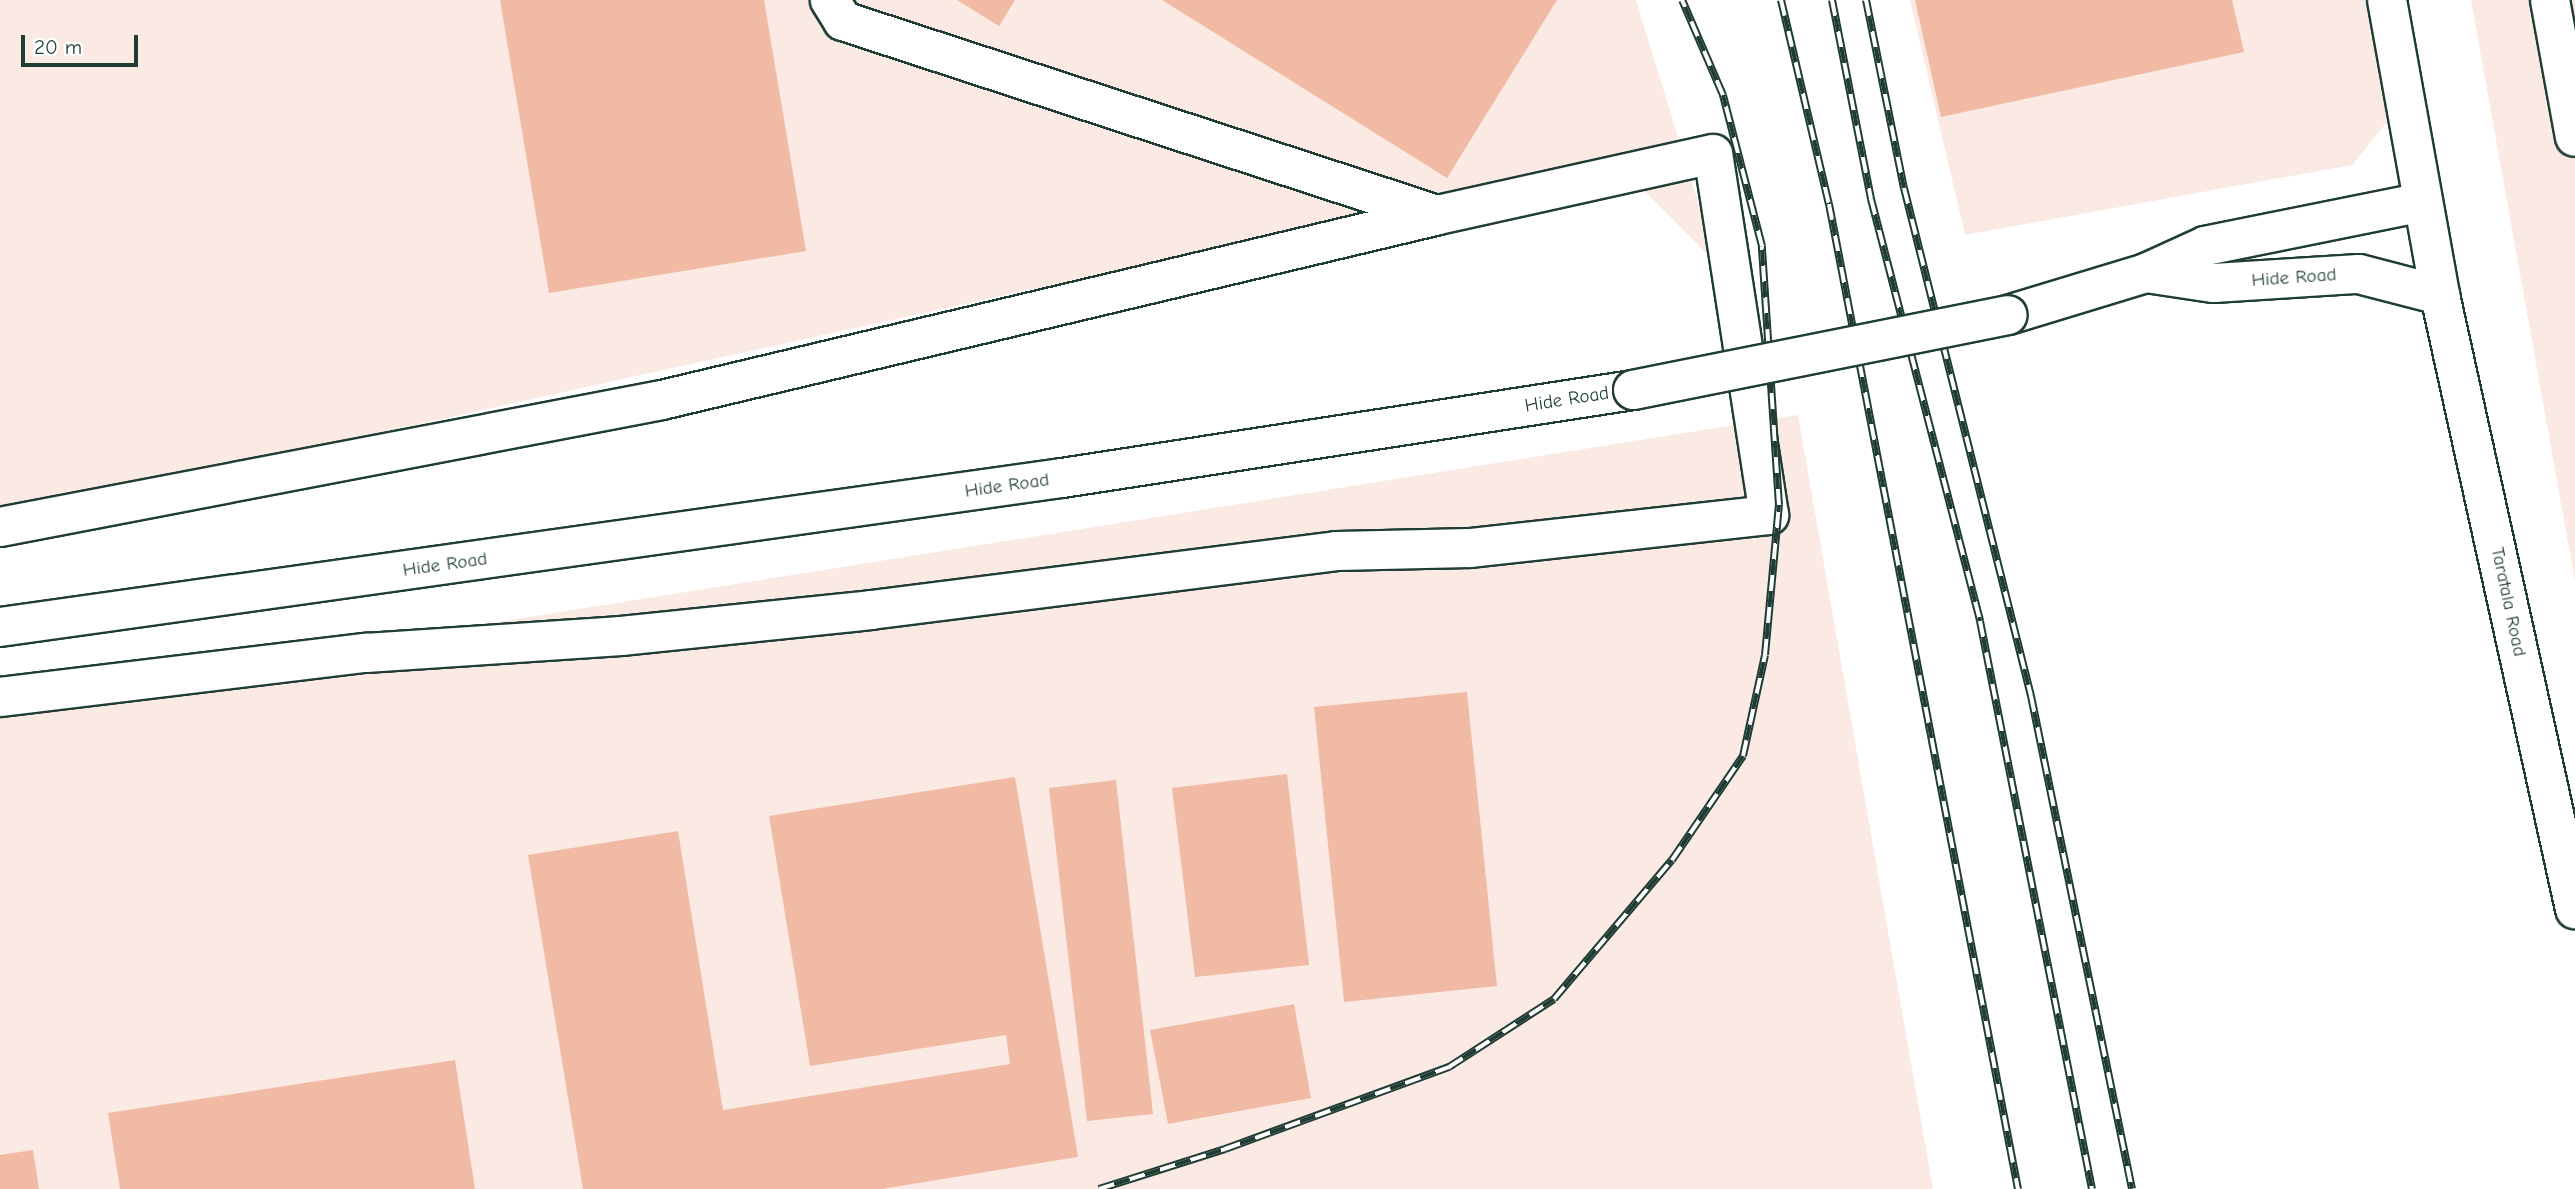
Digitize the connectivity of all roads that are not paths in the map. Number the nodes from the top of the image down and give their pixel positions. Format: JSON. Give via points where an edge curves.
{"nodes":[{"id":1,"x":830,"y":0,"type":"edge"},
{"id":2,"x":2387,"y":0,"type":"edge"},
{"id":3,"x":2550,"y":0,"type":"edge"},
{"id":4,"x":2575,"y":137,"type":"edge"},
{"id":5,"x":2423,"y":202,"type":"junction"},
{"id":6,"x":1437,"y":215,"type":"junction"},
{"id":7,"x":2147,"y":273,"type":"junction"},
{"id":8,"x":2440,"y":295,"type":"junction"},
{"id":9,"x":0,"y":527,"type":"edge"},
{"id":10,"x":0,"y":627,"type":"edge"},
{"id":11,"x":0,"y":697,"type":"edge"},
{"id":12,"x":2575,"y":909,"type":"edge"}],
"edges":[{"from":1,"to":6,"type":"street","via":[[843,21]]},
{"from":2,"to":5,"type":"street","name":"Taratala Road"},
{"from":3,"to":4,"type":"street"},
{"from":5,"to":7,"type":"street","name":"Hide Road","via":[[2205,246]]},
{"from":5,"to":8,"type":"street","name":"Taratala Road"},
{"from":6,"to":9,"type":"street","via":[[662,400]]},
{"from":6,"to":11,"type":"street","via":[[1713,154],[1769,515],[1470,548],[1336,551],[871,610],[621,636],[366,653]]},
{"from":7,"to":8,"type":"street","name":"Hide Road","via":[[2214,284],[2359,274]]},
{"from":7,"to":10,"type":"street","name":"Hide Road","bridge":true,"via":[[2008,315],[1633,390],[1062,478]]},
{"from":8,"to":12,"type":"street","name":"Taratala Road"}]}
